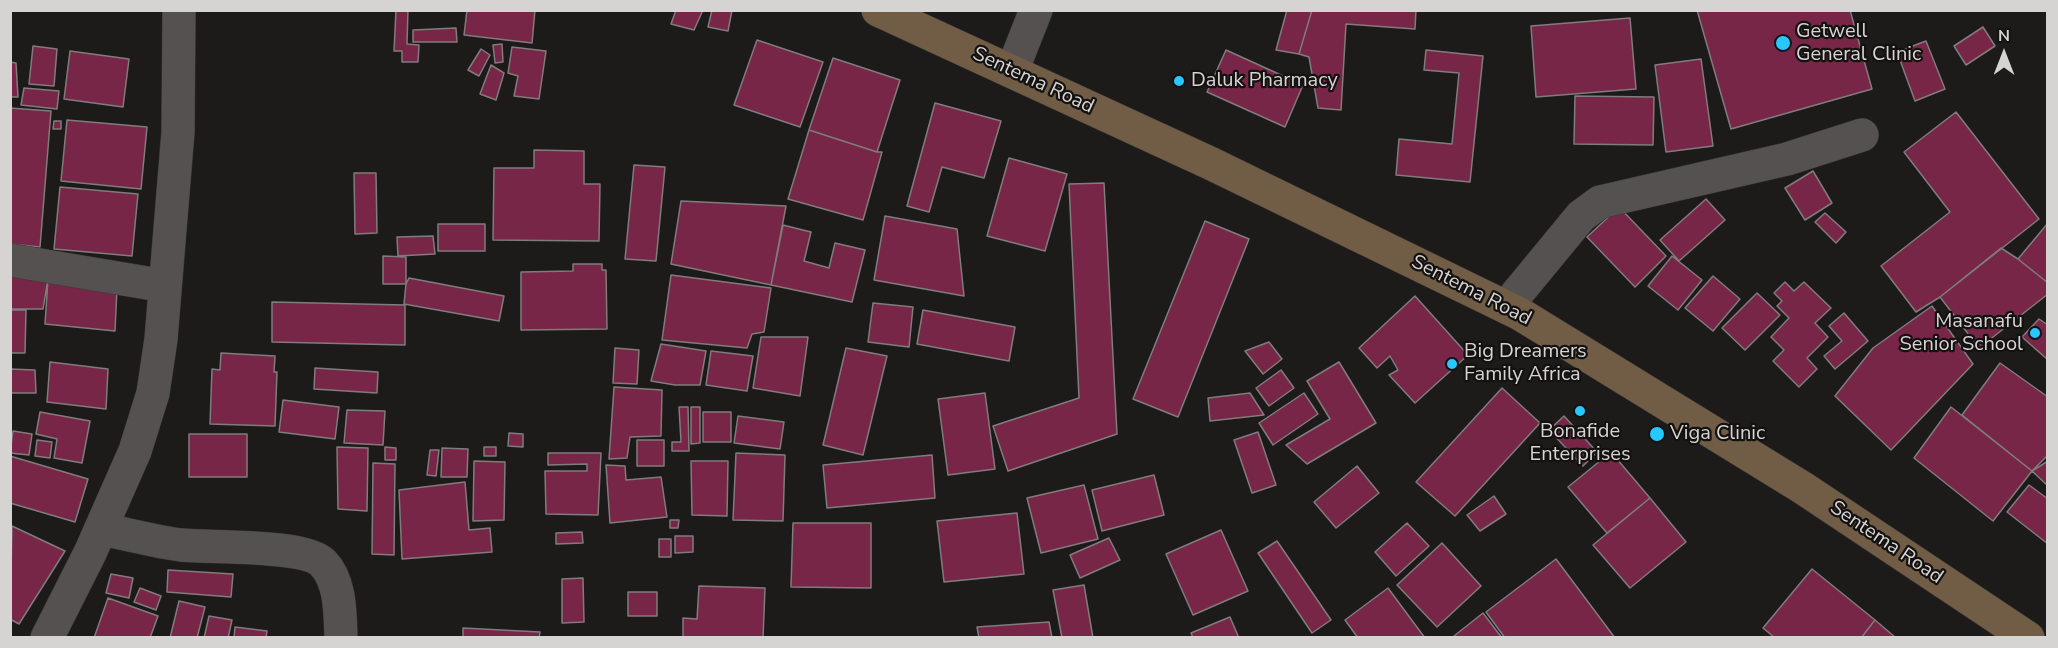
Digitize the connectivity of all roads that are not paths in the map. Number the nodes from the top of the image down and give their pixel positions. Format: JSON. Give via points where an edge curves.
{"nodes":[{"id":1,"x":179,"y":10,"type":"edge"},
{"id":2,"x":878,"y":10,"type":"edge"},
{"id":3,"x":1036,"y":10,"type":"edge"},
{"id":4,"x":1012,"y":71,"type":"junction"},
{"id":5,"x":1862,"y":135,"type":"dead end"},
{"id":6,"x":10,"y":260,"type":"edge"},
{"id":7,"x":165,"y":286,"type":"junction"},
{"id":8,"x":1506,"y":307,"type":"junction"},
{"id":9,"x":101,"y":529,"type":"junction"},
{"id":10,"x":2010,"y":633,"type":"edge"},
{"id":11,"x":47,"y":638,"type":"edge"},
{"id":12,"x":341,"y":638,"type":"edge"}],
"edges":[{"from":1,"to":7,"type":"street","via":[[178,132]]},
{"from":2,"to":4,"type":"main road","name":"Sentema Road"},
{"from":3,"to":4,"type":"street"},
{"from":4,"to":8,"type":"main road","name":"Sentema Road"},
{"from":5,"to":8,"type":"street","via":[[1787,159],[1600,202],[1581,216]]},
{"from":6,"to":7,"type":"street"},
{"from":7,"to":9,"type":"street","via":[[153,393],[135,451]]},
{"from":8,"to":10,"type":"main road","name":"Sentema Road","via":[[1803,488]]},
{"from":9,"to":11,"type":"street"},
{"from":9,"to":12,"type":"street","via":[[181,545],[297,552],[322,561],[333,578],[338,597]]}]}
